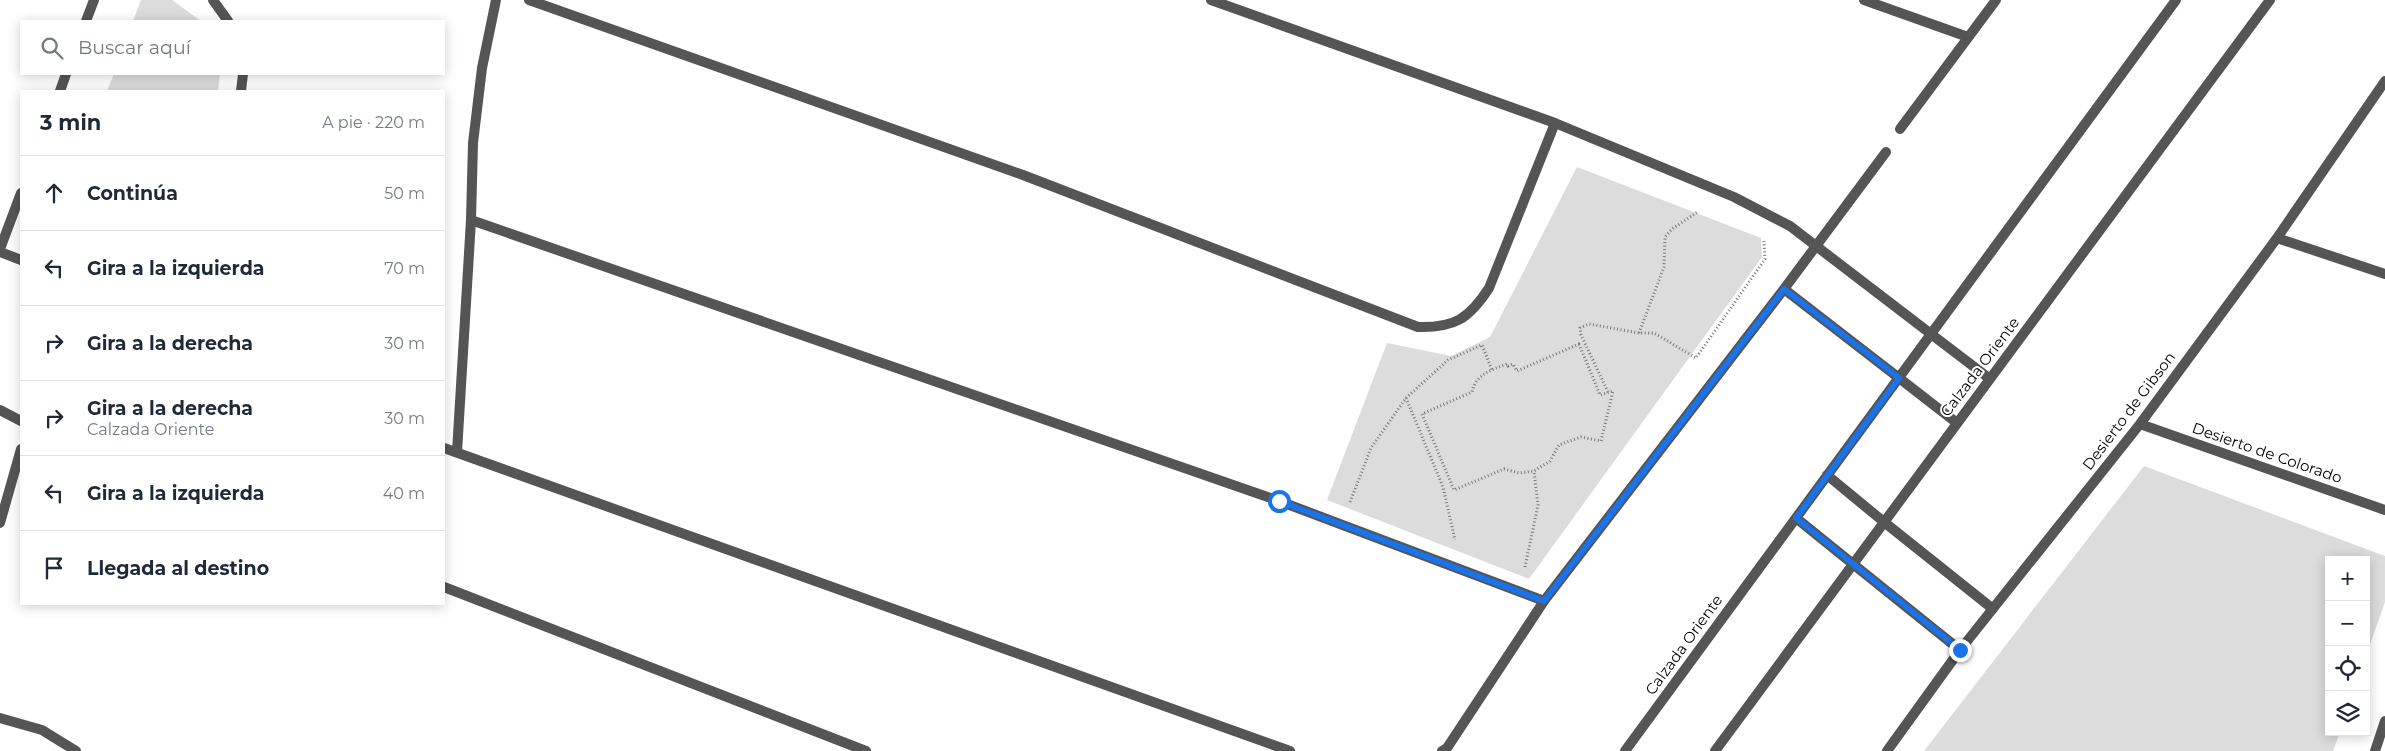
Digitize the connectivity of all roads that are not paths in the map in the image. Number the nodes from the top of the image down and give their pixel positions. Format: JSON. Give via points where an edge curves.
{"nodes":[{"id":1,"x":94,"y":0,"type":"edge"},
{"id":2,"x":213,"y":0,"type":"edge"},
{"id":3,"x":496,"y":0,"type":"edge"},
{"id":4,"x":529,"y":0,"type":"edge"},
{"id":5,"x":1211,"y":0,"type":"edge"},
{"id":6,"x":1864,"y":0,"type":"edge"},
{"id":7,"x":1996,"y":0,"type":"edge"},
{"id":8,"x":2176,"y":0,"type":"edge"},
{"id":9,"x":2270,"y":0,"type":"edge"},
{"id":10,"x":86,"y":20,"type":"edge"},
{"id":11,"x":227,"y":20,"type":"edge"},
{"id":12,"x":1968,"y":37,"type":"junction"},
{"id":13,"x":66,"y":75,"type":"edge"},
{"id":14,"x":243,"y":75,"type":"edge"},
{"id":15,"x":2385,"y":81,"type":"edge"},
{"id":16,"x":60,"y":90,"type":"edge"},
{"id":17,"x":241,"y":90,"type":"edge"},
{"id":18,"x":1556,"y":122,"type":"junction"},
{"id":19,"x":1900,"y":129,"type":"dead end"},
{"id":20,"x":1886,"y":152,"type":"dead end"},
{"id":21,"x":20,"y":196,"type":"edge"},
{"id":22,"x":471,"y":220,"type":"junction"},
{"id":23,"x":2277,"y":238,"type":"junction"},
{"id":24,"x":1817,"y":245,"type":"junction"},
{"id":25,"x":0,"y":251,"type":"edge"},
{"id":26,"x":20,"y":260,"type":"edge"},
{"id":27,"x":2385,"y":274,"type":"edge"},
{"id":28,"x":1784,"y":289,"type":"junction"},
{"id":29,"x":1931,"y":334,"type":"junction"},
{"id":30,"x":1899,"y":378,"type":"junction"},
{"id":31,"x":1990,"y":379,"type":"junction"},
{"id":32,"x":0,"y":410,"type":"edge"},
{"id":33,"x":20,"y":420,"type":"edge"},
{"id":34,"x":1958,"y":423,"type":"junction"},
{"id":35,"x":2140,"y":424,"type":"junction"},
{"id":36,"x":445,"y":448,"type":"edge"},
{"id":37,"x":20,"y":452,"type":"edge"},
{"id":38,"x":457,"y":452,"type":"junction"},
{"id":39,"x":1827,"y":475,"type":"junction"},
{"id":40,"x":2385,"y":510,"type":"edge"},
{"id":41,"x":1796,"y":518,"type":"junction"},
{"id":42,"x":1884,"y":522,"type":"junction"},
{"id":43,"x":0,"y":523,"type":"edge"},
{"id":44,"x":1853,"y":564,"type":"junction"},
{"id":45,"x":445,"y":587,"type":"edge"},
{"id":46,"x":1544,"y":601,"type":"junction"},
{"id":47,"x":1993,"y":609,"type":"junction"},
{"id":48,"x":1960,"y":650,"type":"junction"},
{"id":49,"x":0,"y":718,"type":"edge"},
{"id":50,"x":2385,"y":722,"type":"edge"},
{"id":51,"x":2382,"y":740,"type":"edge"},
{"id":52,"x":76,"y":751,"type":"edge"},
{"id":53,"x":866,"y":751,"type":"edge"},
{"id":54,"x":1290,"y":751,"type":"edge"},
{"id":55,"x":1442,"y":751,"type":"edge"},
{"id":56,"x":1625,"y":751,"type":"edge"},
{"id":57,"x":1715,"y":751,"type":"edge"},
{"id":58,"x":1887,"y":751,"type":"edge"},
{"id":59,"x":2375,"y":751,"type":"edge"}],
"edges":[{"from":1,"to":10,"type":"street"},
{"from":2,"to":11,"type":"street"},
{"from":3,"to":22,"type":"street","via":[[482,68],[473,143]]},
{"from":4,"to":18,"type":"street","via":[[1023,175],[1418,327],[1440,327],[1461,320],[1477,307],[1489,288]]},
{"from":5,"to":18,"type":"street"},
{"from":6,"to":12,"type":"street"},
{"from":7,"to":12,"type":"street"},
{"from":8,"to":29,"type":"street","name":"Calzada Oriente"},
{"from":9,"to":31,"type":"street","name":"Calzada Oriente"},
{"from":12,"to":19,"type":"street"},
{"from":13,"to":16,"type":"street"},
{"from":14,"to":17,"type":"street"},
{"from":15,"to":23,"type":"street","name":"Desierto de Gibson"},
{"from":18,"to":24,"type":"street","via":[[1734,197],[1790,226]]},
{"from":20,"to":24,"type":"street"},
{"from":21,"to":25,"type":"street"},
{"from":22,"to":38,"type":"street"},
{"from":22,"to":46,"type":"street","via":[[1279,501]]},
{"from":23,"to":27,"type":"street"},
{"from":23,"to":35,"type":"street","name":"Desierto de Gibson"},
{"from":24,"to":28,"type":"street"},
{"from":24,"to":29,"type":"street"},
{"from":25,"to":26,"type":"street"},
{"from":28,"to":30,"type":"street"},
{"from":28,"to":46,"type":"street"},
{"from":29,"to":30,"type":"street","name":"Calzada Oriente"},
{"from":29,"to":31,"type":"street"},
{"from":30,"to":34,"type":"street"},
{"from":30,"to":39,"type":"street","name":"Calzada Oriente"},
{"from":31,"to":34,"type":"street","name":"Calzada Oriente"},
{"from":32,"to":33,"type":"street"},
{"from":34,"to":42,"type":"street","name":"Calzada Oriente"},
{"from":35,"to":40,"type":"street","name":"Desierto de Colorado"},
{"from":35,"to":47,"type":"street","name":"Desierto de Gibson"},
{"from":36,"to":38,"type":"street"},
{"from":37,"to":43,"type":"street"},
{"from":38,"to":54,"type":"street"},
{"from":39,"to":41,"type":"street","name":"Calzada Oriente"},
{"from":39,"to":42,"type":"street"},
{"from":41,"to":44,"type":"street"},
{"from":41,"to":56,"type":"street","name":"Calzada Oriente"},
{"from":42,"to":44,"type":"street","name":"Calzada Oriente"},
{"from":42,"to":47,"type":"street"},
{"from":44,"to":48,"type":"street"},
{"from":44,"to":57,"type":"street","name":"Calzada Oriente"},
{"from":45,"to":53,"type":"street"},
{"from":46,"to":55,"type":"street"},
{"from":47,"to":48,"type":"street","name":"Desierto de Gibson"},
{"from":48,"to":58,"type":"street","name":"Desierto de Gibson"},
{"from":49,"to":52,"type":"street","via":[[42,730]]},
{"from":50,"to":51,"type":"street"},
{"from":51,"to":59,"type":"street"}]}
